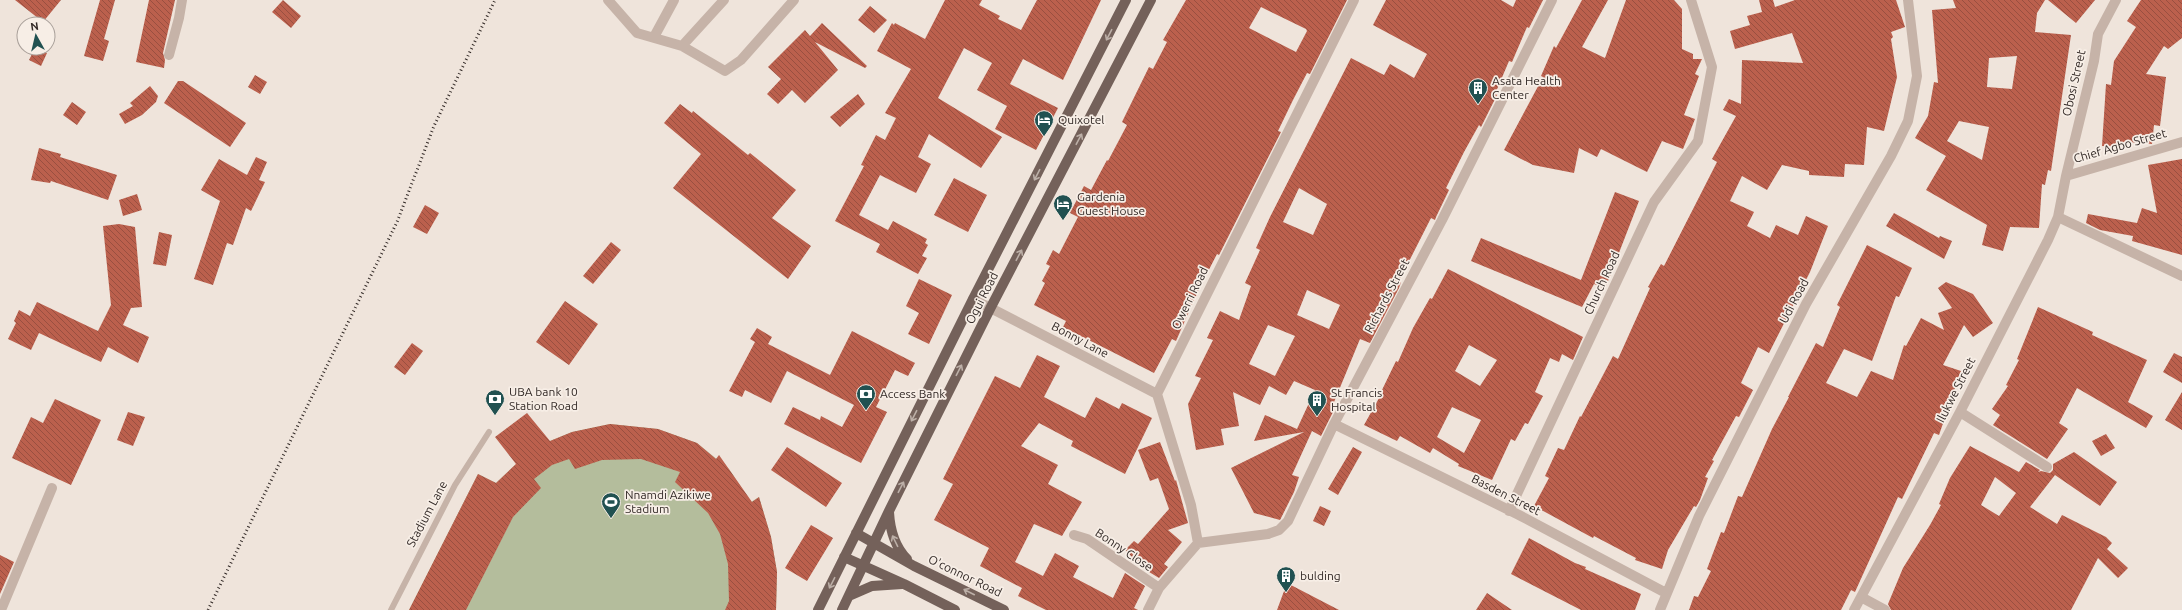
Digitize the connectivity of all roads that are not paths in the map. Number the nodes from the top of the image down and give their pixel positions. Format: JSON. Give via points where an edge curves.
{"nodes":[{"id":1,"x":182,"y":0,"type":"edge"},
{"id":2,"x":608,"y":0,"type":"edge"},
{"id":3,"x":674,"y":0,"type":"edge"},
{"id":4,"x":724,"y":0,"type":"edge"},
{"id":5,"x":794,"y":0,"type":"edge"},
{"id":6,"x":1126,"y":0,"type":"edge"},
{"id":7,"x":1151,"y":0,"type":"edge"},
{"id":8,"x":1354,"y":0,"type":"edge"},
{"id":9,"x":1552,"y":0,"type":"edge"},
{"id":10,"x":1691,"y":0,"type":"edge"},
{"id":11,"x":1908,"y":0,"type":"edge"},
{"id":12,"x":2116,"y":0,"type":"edge"},
{"id":13,"x":654,"y":37,"type":"junction"},
{"id":14,"x":682,"y":46,"type":"junction"},
{"id":15,"x":169,"y":56,"type":"dead end"},
{"id":16,"x":2182,"y":142,"type":"edge"},
{"id":17,"x":2066,"y":176,"type":"junction"},
{"id":18,"x":2058,"y":216,"type":"junction"},
{"id":19,"x":2182,"y":276,"type":"edge"},
{"id":20,"x":973,"y":298,"type":"junction"},
{"id":21,"x":992,"y":307,"type":"junction"},
{"id":22,"x":1157,"y":394,"type":"junction"},
{"id":23,"x":1960,"y":412,"type":"junction"},
{"id":24,"x":1334,"y":424,"type":"junction"},
{"id":25,"x":489,"y":432,"type":"dead end"},
{"id":26,"x":2047,"y":467,"type":"dead end"},
{"id":27,"x":52,"y":488,"type":"dead end"},
{"id":28,"x":889,"y":511,"type":"junction"},
{"id":29,"x":1509,"y":511,"type":"junction"},
{"id":30,"x":856,"y":533,"type":"junction"},
{"id":31,"x":1074,"y":535,"type":"dead end"},
{"id":32,"x":874,"y":543,"type":"junction"},
{"id":33,"x":1198,"y":543,"type":"junction"},
{"id":34,"x":844,"y":557,"type":"junction"},
{"id":35,"x":863,"y":565,"type":"junction"},
{"id":36,"x":914,"y":566,"type":"junction"},
{"id":37,"x":904,"y":584,"type":"junction"},
{"id":38,"x":1159,"y":588,"type":"junction"},
{"id":39,"x":1666,"y":593,"type":"junction"},
{"id":40,"x":849,"y":596,"type":"junction"},
{"id":41,"x":1861,"y":597,"type":"junction"},
{"id":42,"x":1,"y":610,"type":"edge"},
{"id":43,"x":391,"y":610,"type":"edge"},
{"id":44,"x":818,"y":610,"type":"edge"},
{"id":45,"x":842,"y":610,"type":"edge"},
{"id":46,"x":955,"y":610,"type":"edge"},
{"id":47,"x":1004,"y":610,"type":"edge"},
{"id":48,"x":1148,"y":610,"type":"edge"},
{"id":49,"x":1660,"y":610,"type":"edge"},
{"id":50,"x":1854,"y":610,"type":"edge"},
{"id":51,"x":1885,"y":610,"type":"edge"}],
"edges":[{"from":1,"to":15,"type":"street"},
{"from":2,"to":13,"type":"street","via":[[637,33]]},
{"from":3,"to":13,"type":"street"},
{"from":4,"to":14,"type":"street"},
{"from":5,"to":14,"type":"street","via":[[742,60],[725,71]]},
{"from":6,"to":20,"type":"main road","name":"Ogui Road","one_way":true},
{"from":21,"to":7,"type":"main road","name":"Ogui Road","one_way":true},
{"from":8,"to":22,"type":"street","name":"Owerri Road"},
{"from":9,"to":24,"type":"street","name":"Richards Street","via":[[1442,220]]},
{"from":10,"to":29,"type":"street","name":"Church Road","via":[[1712,67],[1698,141],[1654,202]]},
{"from":11,"to":39,"type":"street","name":"Udi Road","via":[[1917,76],[1908,121],[1891,156],[1806,304],[1699,516]]},
{"from":12,"to":17,"type":"street","name":"Obosi Street","via":[[2098,34],[2094,61]]},
{"from":13,"to":14,"type":"street"},
{"from":16,"to":17,"type":"street","name":"Chief Agbo Street"},
{"from":17,"to":18,"type":"street","name":"Ilukwe Street"},
{"from":18,"to":19,"type":"street"},
{"from":18,"to":23,"type":"street","name":"Ilukwe Street","via":[[2046,245]]},
{"from":20,"to":21,"type":"street","name":"Bonny Lane"},
{"from":20,"to":30,"type":"main road","name":"Ogui Road","one_way":true},
{"from":21,"to":22,"type":"street","name":"Bonny Lane"},
{"from":28,"to":21,"type":"main road","name":"Ogui Road","one_way":true},
{"from":22,"to":33,"type":"street","via":[[1190,505]]},
{"from":23,"to":26,"type":"street"},
{"from":23,"to":41,"type":"street","name":"Ilukwe Street"},
{"from":24,"to":29,"type":"street","name":"Basden Street"},
{"from":24,"to":33,"type":"street","name":"Richards Street","via":[[1288,521],[1278,530],[1268,534]]},
{"from":25,"to":43,"type":"lane","name":"Stadium Lane","via":[[455,485]]},
{"from":27,"to":42,"type":"street"},
{"from":28,"to":32,"type":"main road","name":"Ogui Road"},
{"from":36,"to":28,"type":"main road","one_way":true,"via":[[894,542]]},
{"from":29,"to":39,"type":"street","name":"Basden Street"},
{"from":30,"to":32,"type":"main road","name":"O'connor Road"},
{"from":30,"to":34,"type":"main road","name":"Ogui Road"},
{"from":31,"to":38,"type":"street","name":"Bonny Close","via":[[1087,539]]},
{"from":32,"to":35,"type":"main road","name":"Ogui Road"},
{"from":32,"to":36,"type":"main road","name":"O'connor Road"},
{"from":33,"to":38,"type":"street"},
{"from":34,"to":35,"type":"main road"},
{"from":34,"to":44,"type":"main road","name":"Ogui Road","one_way":true},
{"from":35,"to":37,"type":"main road"},
{"from":35,"to":40,"type":"main road","name":"Ogui Road"},
{"from":47,"to":36,"type":"main road","name":"O'connor Road","one_way":true},
{"from":37,"to":40,"type":"main road","via":[[872,586]]},
{"from":37,"to":46,"type":"main road"},
{"from":38,"to":48,"type":"street"},
{"from":39,"to":49,"type":"street","name":"Udi Road"},
{"from":40,"to":45,"type":"main road","name":"Ogui Road"},
{"from":41,"to":50,"type":"street","name":"Ilukwe Street"},
{"from":41,"to":51,"type":"street"}]}
